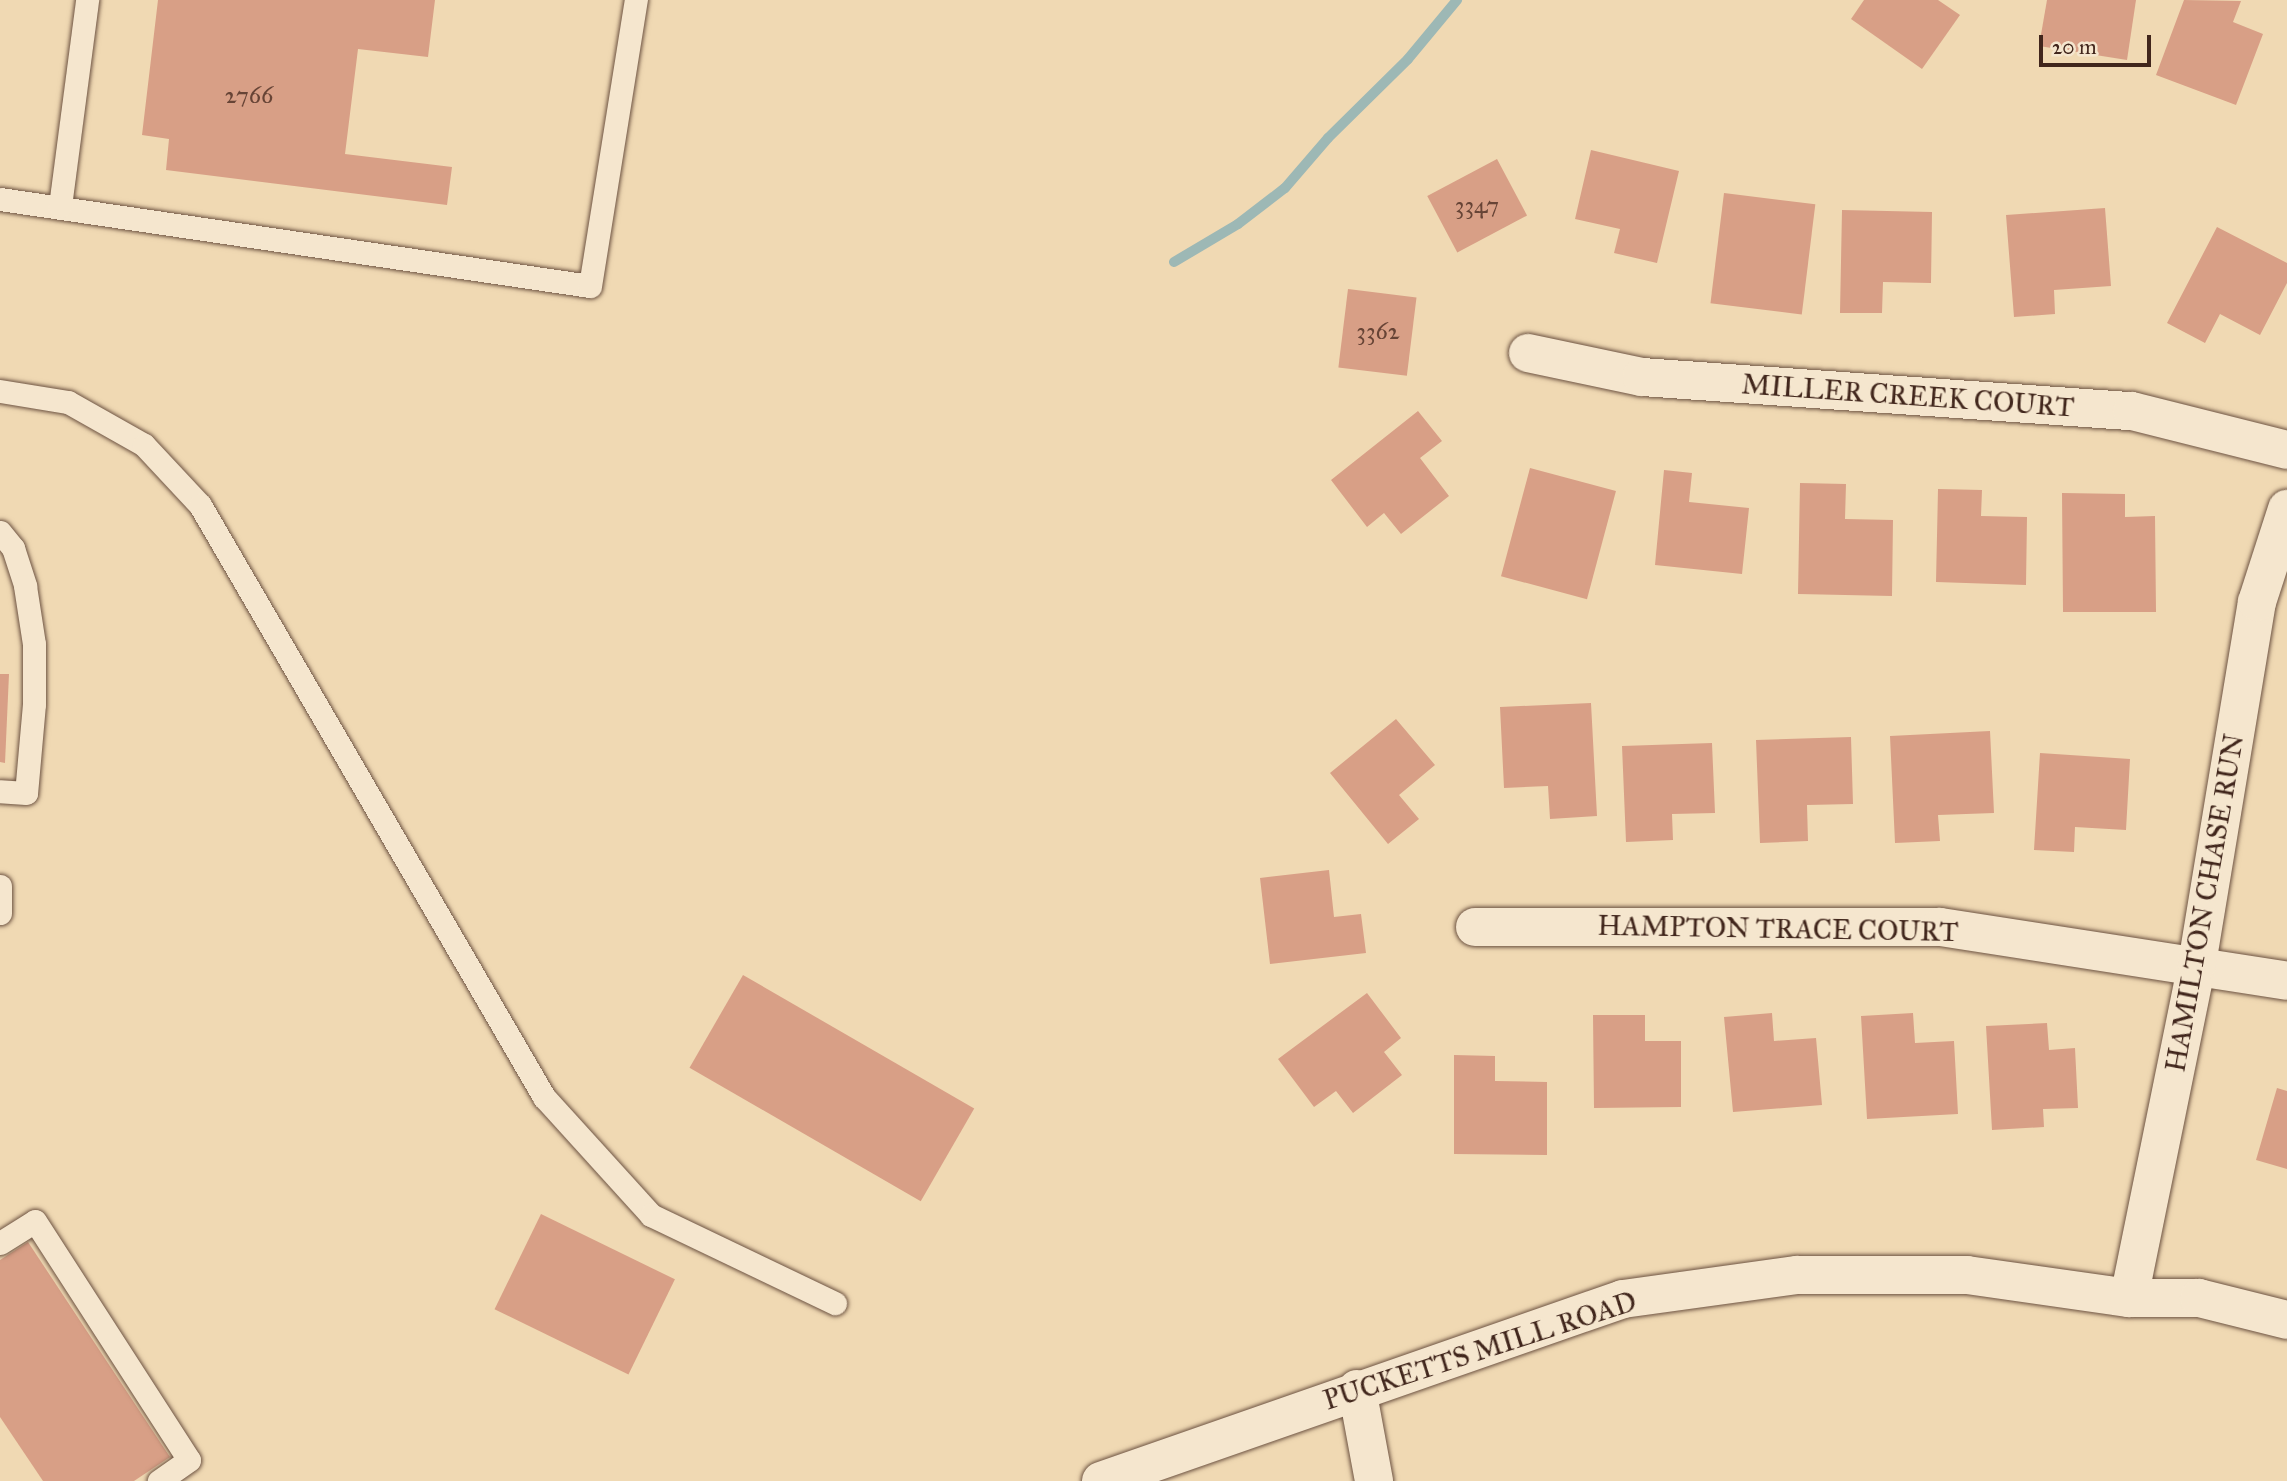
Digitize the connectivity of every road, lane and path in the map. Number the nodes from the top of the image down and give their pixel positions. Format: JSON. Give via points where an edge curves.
{"nodes":[{"id":1,"x":88,"y":0,"type":"edge"},
{"id":2,"x":636,"y":0,"type":"edge"},
{"id":3,"x":0,"y":200,"type":"edge"},
{"id":4,"x":60,"y":206,"type":"junction"},
{"id":5,"x":1528,"y":353,"type":"dead end"},
{"id":6,"x":0,"y":391,"type":"edge"},
{"id":7,"x":2287,"y":450,"type":"edge"},
{"id":8,"x":2287,"y":509,"type":"edge"},
{"id":9,"x":0,"y":532,"type":"edge"},
{"id":10,"x":0,"y":791,"type":"edge"},
{"id":11,"x":0,"y":886,"type":"edge"},
{"id":12,"x":0,"y":913,"type":"edge"},
{"id":13,"x":1475,"y":927,"type":"dead end"},
{"id":14,"x":2197,"y":964,"type":"junction"},
{"id":15,"x":2287,"y":981,"type":"edge"},
{"id":16,"x":0,"y":1243,"type":"edge"},
{"id":17,"x":2129,"y":1298,"type":"junction"},
{"id":18,"x":835,"y":1303,"type":"dead end"},
{"id":19,"x":2287,"y":1320,"type":"edge"},
{"id":20,"x":1357,"y":1390,"type":"junction"},
{"id":21,"x":159,"y":1481,"type":"edge"},
{"id":22,"x":1101,"y":1481,"type":"edge"},
{"id":23,"x":1374,"y":1481,"type":"edge"}],
"edges":[{"from":1,"to":4,"type":"lane"},
{"from":2,"to":4,"type":"lane","via":[[590,286]]},
{"from":3,"to":4,"type":"lane"},
{"from":5,"to":7,"type":"street","name":"MILLER CREEK COURT","via":[[1642,377],[2132,411]]},
{"from":6,"to":18,"type":"lane","via":[[68,402],[144,446],[200,505],[544,1097],[651,1215]]},
{"from":8,"to":14,"type":"street","name":"HAMILTON CHASE RUN","via":[[2258,602]]},
{"from":9,"to":10,"type":"lane","via":[[13,548],[25,586],[34,645],[34,704],[26,793]]},
{"from":11,"to":12,"type":"lane"},
{"from":13,"to":14,"type":"street","name":"HAMPTON TRACE COURT","via":[[1940,927]]},
{"from":14,"to":15,"type":"street","name":"HAMPTON TRACE COURT"},
{"from":14,"to":17,"type":"street","name":"HAMILTON CHASE RUN"},
{"from":16,"to":21,"type":"lane","via":[[35,1220],[189,1460]]},
{"from":17,"to":19,"type":"street","name":"PUCKETTS MILL ROAD","via":[[2199,1298]]},
{"from":17,"to":20,"type":"street","name":"PUCKETTS MILL ROAD","via":[[1967,1275],[1797,1275],[1623,1300]]},
{"from":20,"to":22,"type":"street","name":"PUCKETTS MILL ROAD"},
{"from":20,"to":23,"type":"street"}]}
